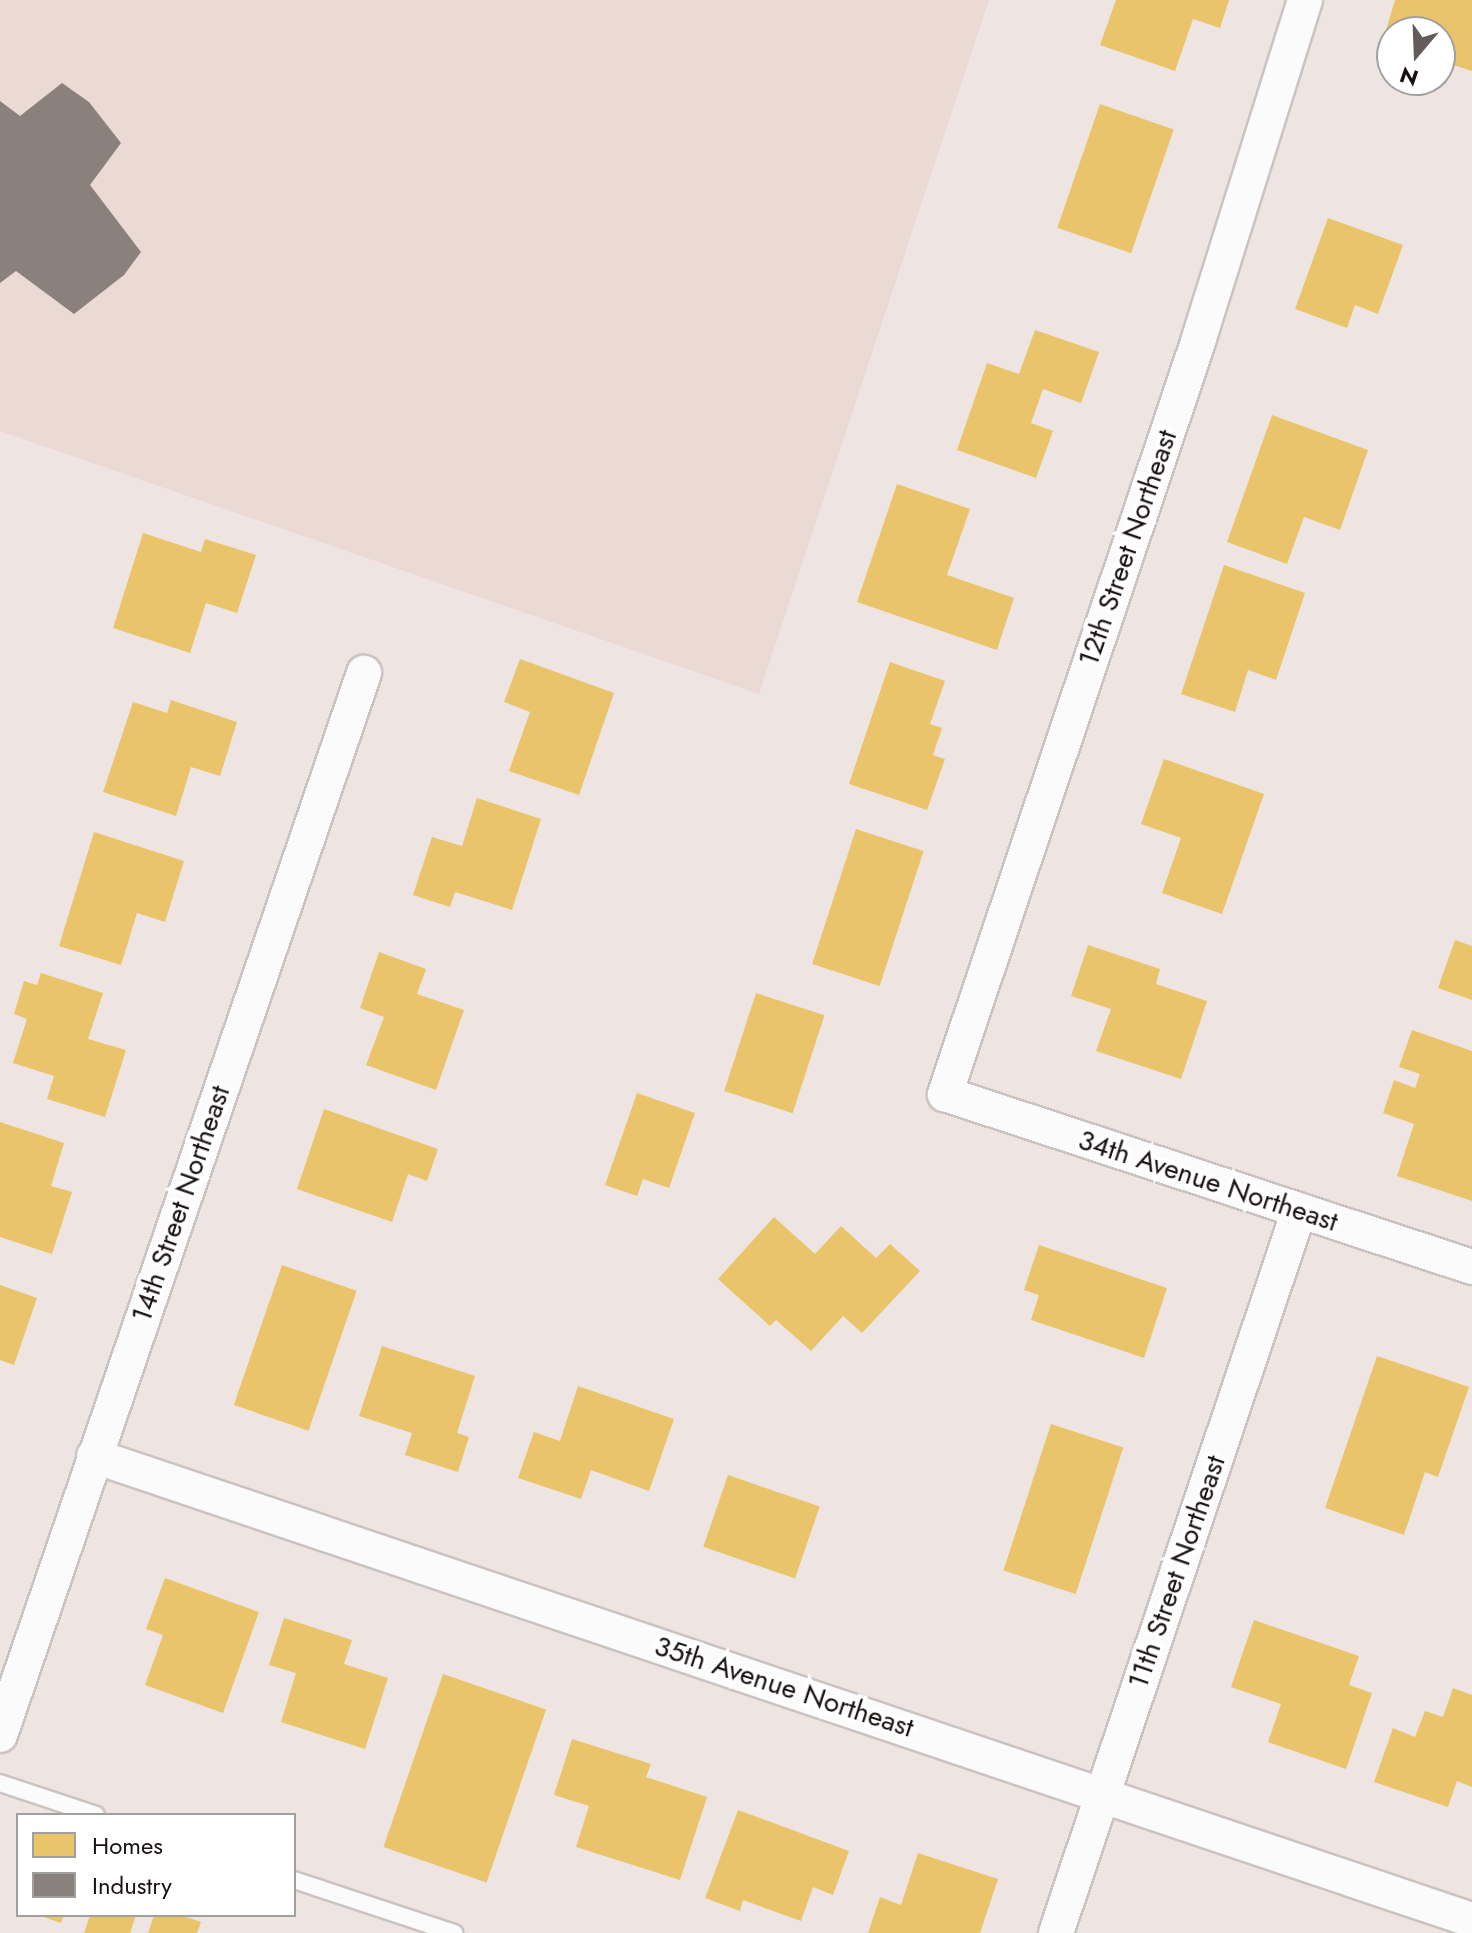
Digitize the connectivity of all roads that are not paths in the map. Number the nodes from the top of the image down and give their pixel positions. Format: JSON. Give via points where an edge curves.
{"nodes":[{"id":1,"x":1305,"y":0,"type":"edge"},
{"id":2,"x":364,"y":673,"type":"dead end"},
{"id":3,"x":945,"y":1094,"type":"joint"},
{"id":4,"x":1299,"y":1211,"type":"junction"},
{"id":5,"x":1472,"y":1267,"type":"edge"},
{"id":6,"x":94,"y":1456,"type":"junction"},
{"id":7,"x":0,"y":1735,"type":"edge"},
{"id":8,"x":0,"y":1783,"type":"edge"},
{"id":9,"x":1102,"y":1793,"type":"junction"},
{"id":10,"x":90,"y":1813,"type":"edge"},
{"id":11,"x":296,"y":1881,"type":"edge"},
{"id":12,"x":1472,"y":1920,"type":"edge"},
{"id":13,"x":454,"y":1933,"type":"edge"},
{"id":14,"x":1056,"y":1933,"type":"edge"}],
"edges":[{"from":1,"to":3,"type":"street","name":"12th Street Northeast","via":[[1194,354]]},
{"from":2,"to":6,"type":"street","name":"14th Street Northeast"},
{"from":3,"to":4,"type":"street","name":"34th Avenue Northeast"},
{"from":4,"to":5,"type":"street","name":"34th Avenue Northeast"},
{"from":4,"to":9,"type":"street","name":"11th Street Northeast"},
{"from":6,"to":7,"type":"street","name":"14th Street Northeast"},
{"from":6,"to":9,"type":"street","name":"35th Avenue Northeast"},
{"from":8,"to":10,"type":"lane"},
{"from":9,"to":12,"type":"street","name":"35th Avenue Northeast"},
{"from":9,"to":14,"type":"street","name":"11th Street Northeast"},
{"from":11,"to":13,"type":"lane"}]}
